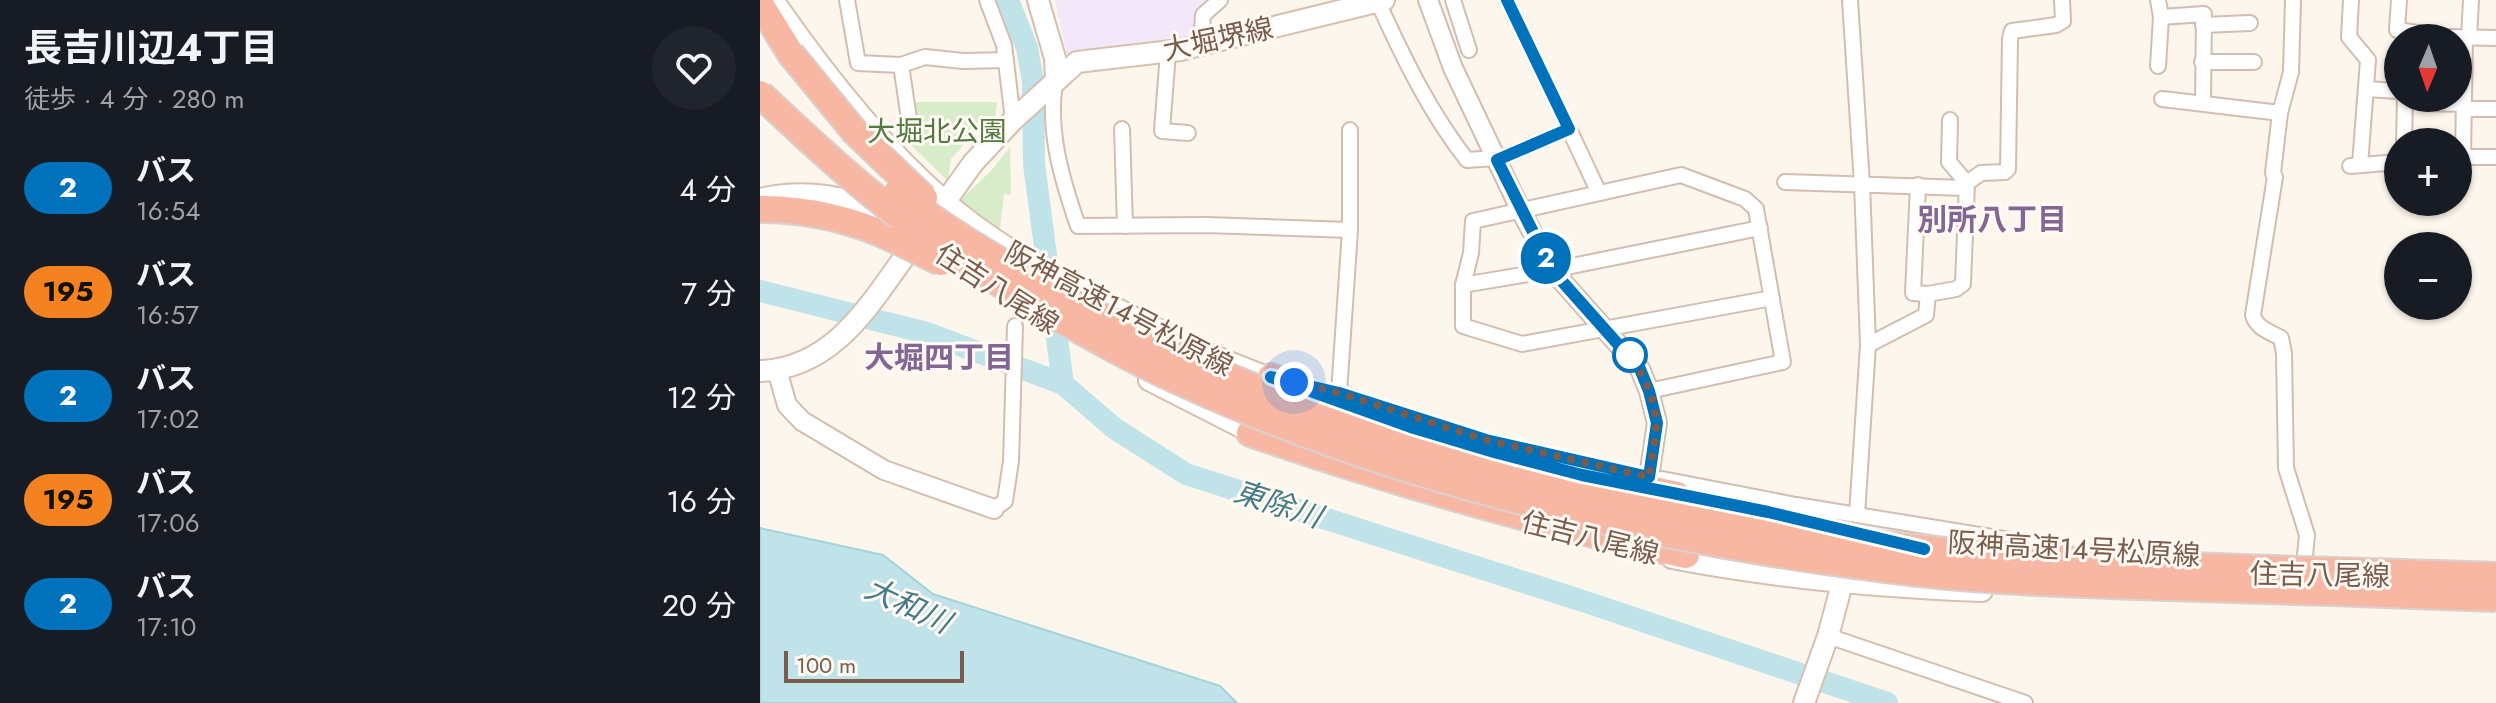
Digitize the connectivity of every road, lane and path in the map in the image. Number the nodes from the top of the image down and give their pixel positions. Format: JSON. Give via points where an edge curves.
{"nodes":[{"id":1,"x":773,"y":0,"type":"edge"},
{"id":2,"x":847,"y":0,"type":"edge"},
{"id":3,"x":987,"y":0,"type":"edge"},
{"id":4,"x":1038,"y":0,"type":"edge"},
{"id":5,"x":1220,"y":0,"type":"edge"},
{"id":6,"x":1428,"y":0,"type":"edge"},
{"id":7,"x":1453,"y":0,"type":"edge"},
{"id":8,"x":1507,"y":0,"type":"edge"},
{"id":9,"x":1850,"y":0,"type":"edge"},
{"id":10,"x":2062,"y":0,"type":"edge"},
{"id":11,"x":2158,"y":0,"type":"edge"},
{"id":12,"x":2293,"y":0,"type":"edge"},
{"id":13,"x":2351,"y":0,"type":"edge"},
{"id":14,"x":2399,"y":0,"type":"edge"},
{"id":15,"x":2471,"y":0,"type":"edge"},
{"id":16,"x":1381,"y":1,"type":"edge"},
{"id":17,"x":760,"y":4,"type":"edge"},
{"id":18,"x":760,"y":13,"type":"edge"},
{"id":19,"x":2161,"y":17,"type":"junction"},
{"id":20,"x":2250,"y":23,"type":"dead end"},
{"id":21,"x":2397,"y":24,"type":"edge"},
{"id":22,"x":2468,"y":24,"type":"edge"},
{"id":23,"x":2203,"y":25,"type":"junction"},
{"id":24,"x":2472,"y":38,"type":"edge"},
{"id":25,"x":2496,"y":38,"type":"edge"},
{"id":26,"x":1201,"y":45,"type":"junction"},
{"id":27,"x":1469,"y":50,"type":"dead end"},
{"id":28,"x":1168,"y":52,"type":"junction"},
{"id":29,"x":791,"y":54,"type":"junction"},
{"id":30,"x":1006,"y":60,"type":"junction"},
{"id":31,"x":2202,"y":62,"type":"junction"},
{"id":32,"x":2254,"y":62,"type":"dead end"},
{"id":33,"x":901,"y":65,"type":"junction"},
{"id":34,"x":2158,"y":66,"type":"dead end"},
{"id":35,"x":760,"y":71,"type":"edge"},
{"id":36,"x":1053,"y":82,"type":"junction"},
{"id":37,"x":2366,"y":89,"type":"junction"},
{"id":38,"x":2384,"y":90,"type":"edge"},
{"id":39,"x":760,"y":94,"type":"edge"},
{"id":40,"x":2162,"y":99,"type":"dead end"},
{"id":41,"x":2203,"y":103,"type":"junction"},
{"id":42,"x":2472,"y":107,"type":"edge"},
{"id":43,"x":2496,"y":109,"type":"edge"},
{"id":44,"x":2280,"y":113,"type":"junction"},
{"id":45,"x":1015,"y":118,"type":"junction"},
{"id":46,"x":909,"y":119,"type":"dead end"},
{"id":47,"x":1950,"y":120,"type":"dead end"},
{"id":48,"x":1122,"y":129,"type":"dead end"},
{"id":49,"x":1569,"y":129,"type":"junction"},
{"id":50,"x":1350,"y":130,"type":"dead end"},
{"id":51,"x":1188,"y":133,"type":"dead end"},
{"id":52,"x":2472,"y":157,"type":"edge"},
{"id":53,"x":2496,"y":157,"type":"edge"},
{"id":54,"x":1496,"y":159,"type":"junction"},
{"id":55,"x":2384,"y":163,"type":"edge"},
{"id":56,"x":1785,"y":182,"type":"dead end"},
{"id":57,"x":1862,"y":184,"type":"junction"},
{"id":58,"x":1918,"y":185,"type":"junction"},
{"id":59,"x":1966,"y":185,"type":"junction"},
{"id":60,"x":1599,"y":193,"type":"junction"},
{"id":61,"x":760,"y":199,"type":"edge"},
{"id":62,"x":945,"y":202,"type":"junction"},
{"id":63,"x":1520,"y":209,"type":"junction"},
{"id":64,"x":760,"y":212,"type":"edge"},
{"id":65,"x":1125,"y":226,"type":"junction"},
{"id":66,"x":1760,"y":228,"type":"junction"},
{"id":67,"x":1350,"y":230,"type":"junction"},
{"id":68,"x":918,"y":238,"type":"junction"},
{"id":69,"x":1012,"y":259,"type":"junction"},
{"id":70,"x":1552,"y":270,"type":"junction"},
{"id":71,"x":1463,"y":285,"type":"junction"},
{"id":72,"x":1928,"y":294,"type":"junction"},
{"id":73,"x":1772,"y":298,"type":"junction"},
{"id":74,"x":1023,"y":320,"type":"junction"},
{"id":75,"x":1067,"y":323,"type":"junction"},
{"id":76,"x":1602,"y":327,"type":"junction"},
{"id":77,"x":1868,"y":345,"type":"junction"},
{"id":78,"x":769,"y":371,"type":"edge"},
{"id":79,"x":1271,"y":377,"type":"junction"},
{"id":80,"x":1649,"y":391,"type":"junction"},
{"id":81,"x":1347,"y":400,"type":"junction"},
{"id":82,"x":1250,"y":433,"type":"junction"},
{"id":83,"x":1649,"y":477,"type":"junction"},
{"id":84,"x":994,"y":509,"type":"joint"},
{"id":85,"x":1856,"y":522,"type":"junction"},
{"id":86,"x":1923,"y":561,"type":"junction"},
{"id":87,"x":2303,"y":576,"type":"junction"},
{"id":88,"x":2496,"y":577,"type":"edge"},
{"id":89,"x":1844,"y":581,"type":"junction"},
{"id":90,"x":2496,"y":598,"type":"edge"},
{"id":91,"x":2496,"y":607,"type":"edge"},
{"id":92,"x":1826,"y":639,"type":"junction"},
{"id":93,"x":1804,"y":703,"type":"edge"},
{"id":94,"x":2025,"y":703,"type":"edge"}],
"edges":[{"from":1,"to":62,"type":"main road","name":"住吉八尾線","via":[[861,114]]},
{"from":2,"to":33,"type":"street","via":[[858,63]]},
{"from":3,"to":30,"type":"street"},
{"from":4,"to":36,"type":"main road","via":[[1055,58]]},
{"from":5,"to":26,"type":"street","via":[[1203,15]]},
{"from":6,"to":54,"type":"street"},
{"from":7,"to":27,"type":"street"},
{"from":8,"to":49,"type":"street"},
{"from":9,"to":57,"type":"street"},
{"from":10,"to":59,"type":"street","via":[[2063,21],[2012,31],[2008,169],[1981,173]]},
{"from":11,"to":19,"type":"street"},
{"from":12,"to":44,"type":"street","via":[[2291,72]]},
{"from":13,"to":37,"type":"street","via":[[2349,37],[2368,60]]},
{"from":14,"to":21,"type":"street"},
{"from":15,"to":22,"type":"street"},
{"from":16,"to":26,"type":"main road","name":"大堀堺線"},
{"from":16,"to":54,"type":"street","via":[[1403,55],[1449,137],[1467,160]]},
{"from":17,"to":29,"type":"highway"},
{"from":18,"to":29,"type":"highway"},
{"from":19,"to":23,"type":"street","via":[[2204,14]]},
{"from":19,"to":34,"type":"street"},
{"from":20,"to":23,"type":"street"},
{"from":23,"to":31,"type":"street"},
{"from":24,"to":25,"type":"street"},
{"from":26,"to":28,"type":"main road","name":"大堀堺線"},
{"from":28,"to":36,"type":"main road","name":"大堀堺線","via":[[1082,59]]},
{"from":28,"to":51,"type":"street","via":[[1162,131]]},
{"from":29,"to":69,"type":"highway","bridge":true,"via":[[874,153],[925,200]]},
{"from":30,"to":33,"type":"street","via":[[925,57]]},
{"from":30,"to":45,"type":"street"},
{"from":31,"to":32,"type":"street"},
{"from":31,"to":41,"type":"street"},
{"from":33,"to":46,"type":"street"},
{"from":35,"to":69,"type":"highway","name":"阪神高速14号松原線","bridge":true,"via":[[901,196],[944,227]]},
{"from":36,"to":45,"type":"main road","name":"大堀堺線"},
{"from":36,"to":65,"type":"street","via":[[1055,141],[1078,226]]},
{"from":37,"to":38,"type":"street"},
{"from":37,"to":55,"type":"street","via":[[2355,165]]},
{"from":39,"to":75,"type":"highway","name":"阪神高速14号松原線","bridge":true,"via":[[917,229]]},
{"from":40,"to":41,"type":"street"},
{"from":41,"to":44,"type":"street"},
{"from":42,"to":43,"type":"street"},
{"from":44,"to":87,"type":"street","via":[[2253,315],[2281,338],[2284,353],[2286,468],[2307,535]]},
{"from":45,"to":62,"type":"main road","name":"大堀堺線"},
{"from":47,"to":59,"type":"street","via":[[1949,162]]},
{"from":48,"to":65,"type":"street"},
{"from":49,"to":54,"type":"street"},
{"from":49,"to":60,"type":"street"},
{"from":50,"to":67,"type":"street"},
{"from":52,"to":53,"type":"street"},
{"from":54,"to":63,"type":"street"},
{"from":56,"to":57,"type":"street"},
{"from":57,"to":58,"type":"street"},
{"from":57,"to":77,"type":"street"},
{"from":58,"to":59,"type":"street"},
{"from":58,"to":72,"type":"street","via":[[1913,293]]},
{"from":59,"to":72,"type":"street","via":[[1963,284]]},
{"from":60,"to":63,"type":"street"},
{"from":60,"to":66,"type":"street","via":[[1681,175],[1745,199],[1756,209]]},
{"from":61,"to":68,"type":"main road","name":"住吉八尾線","via":[[790,194],[840,197],[875,210]]},
{"from":62,"to":68,"type":"main road","name":"大堀堺線"},
{"from":62,"to":69,"type":"main road","name":"住吉八尾線"},
{"from":63,"to":70,"type":"street"},
{"from":63,"to":71,"type":"street","via":[[1473,221]]},
{"from":64,"to":75,"type":"highway","bridge":true,"via":[[807,212],[878,231]]},
{"from":65,"to":67,"type":"street"},
{"from":66,"to":70,"type":"street"},
{"from":66,"to":73,"type":"street"},
{"from":67,"to":81,"type":"street"},
{"from":68,"to":74,"type":"main road","name":"住吉八尾線"},
{"from":68,"to":78,"type":"main road","name":"大堀堺線","via":[[831,347]]},
{"from":69,"to":79,"type":"main road","name":"住吉八尾線","via":[[1207,354]]},
{"from":69,"to":86,"type":"highway","name":"阪神高速14号松原線","bridge":true,"via":[[1121,327],[1331,418],[1522,477],[1682,513],[1838,539]]},
{"from":70,"to":71,"type":"street"},
{"from":70,"to":76,"type":"street"},
{"from":71,"to":76,"type":"street","via":[[1463,326],[1522,344]]},
{"from":72,"to":77,"type":"street","via":[[1926,315]]},
{"from":73,"to":76,"type":"street"},
{"from":73,"to":80,"type":"street","via":[[1783,362]]},
{"from":74,"to":82,"type":"main road","name":"住吉八尾線","via":[[1095,351]]},
{"from":74,"to":84,"type":"street","via":[[1014,346],[1005,501]]},
{"from":75,"to":86,"type":"highway","name":"阪神高速14号松原線","bridge":true,"via":[[1179,382],[1254,413],[1505,495],[1756,550]]},
{"from":76,"to":80,"type":"street","via":[[1640,369]]},
{"from":77,"to":85,"type":"street"},
{"from":78,"to":84,"type":"street","via":[[802,421],[884,470]]},
{"from":79,"to":81,"type":"highway"},
{"from":79,"to":85,"type":"main road","name":"住吉八尾線","via":[[1338,410],[1476,454],[1644,495],[1786,522]]},
{"from":80,"to":83,"type":"street","via":[[1657,423]]},
{"from":81,"to":83,"type":"street","via":[[1486,440]]},
{"from":81,"to":86,"type":"highway","bridge":true,"via":[[1440,436],[1567,471],[1768,512]]},
{"from":82,"to":86,"type":"highway","bridge":true,"via":[[1537,521],[1686,555],[1762,568],[1834,572]]},
{"from":82,"to":89,"type":"main road","name":"住吉八尾線","via":[[1316,461],[1463,507],[1674,559]]},
{"from":83,"to":85,"type":"street"},
{"from":85,"to":87,"type":"main road","name":"住吉八尾線","via":[[2112,568]]},
{"from":85,"to":89,"type":"main road"},
{"from":86,"to":88,"type":"highway","name":"阪神高速14号松原線","bridge":true,"via":[[2100,561]]},
{"from":86,"to":90,"type":"highway","name":"阪神高速14号松原線","bridge":true,"via":[[2082,583]]},
{"from":87,"to":88,"type":"main road","name":"住吉八尾線"},
{"from":89,"to":91,"type":"main road","name":"住吉八尾線","via":[[1924,589]]},
{"from":89,"to":92,"type":"main road"},
{"from":92,"to":93,"type":"main road"},
{"from":92,"to":94,"type":"street"}]}
